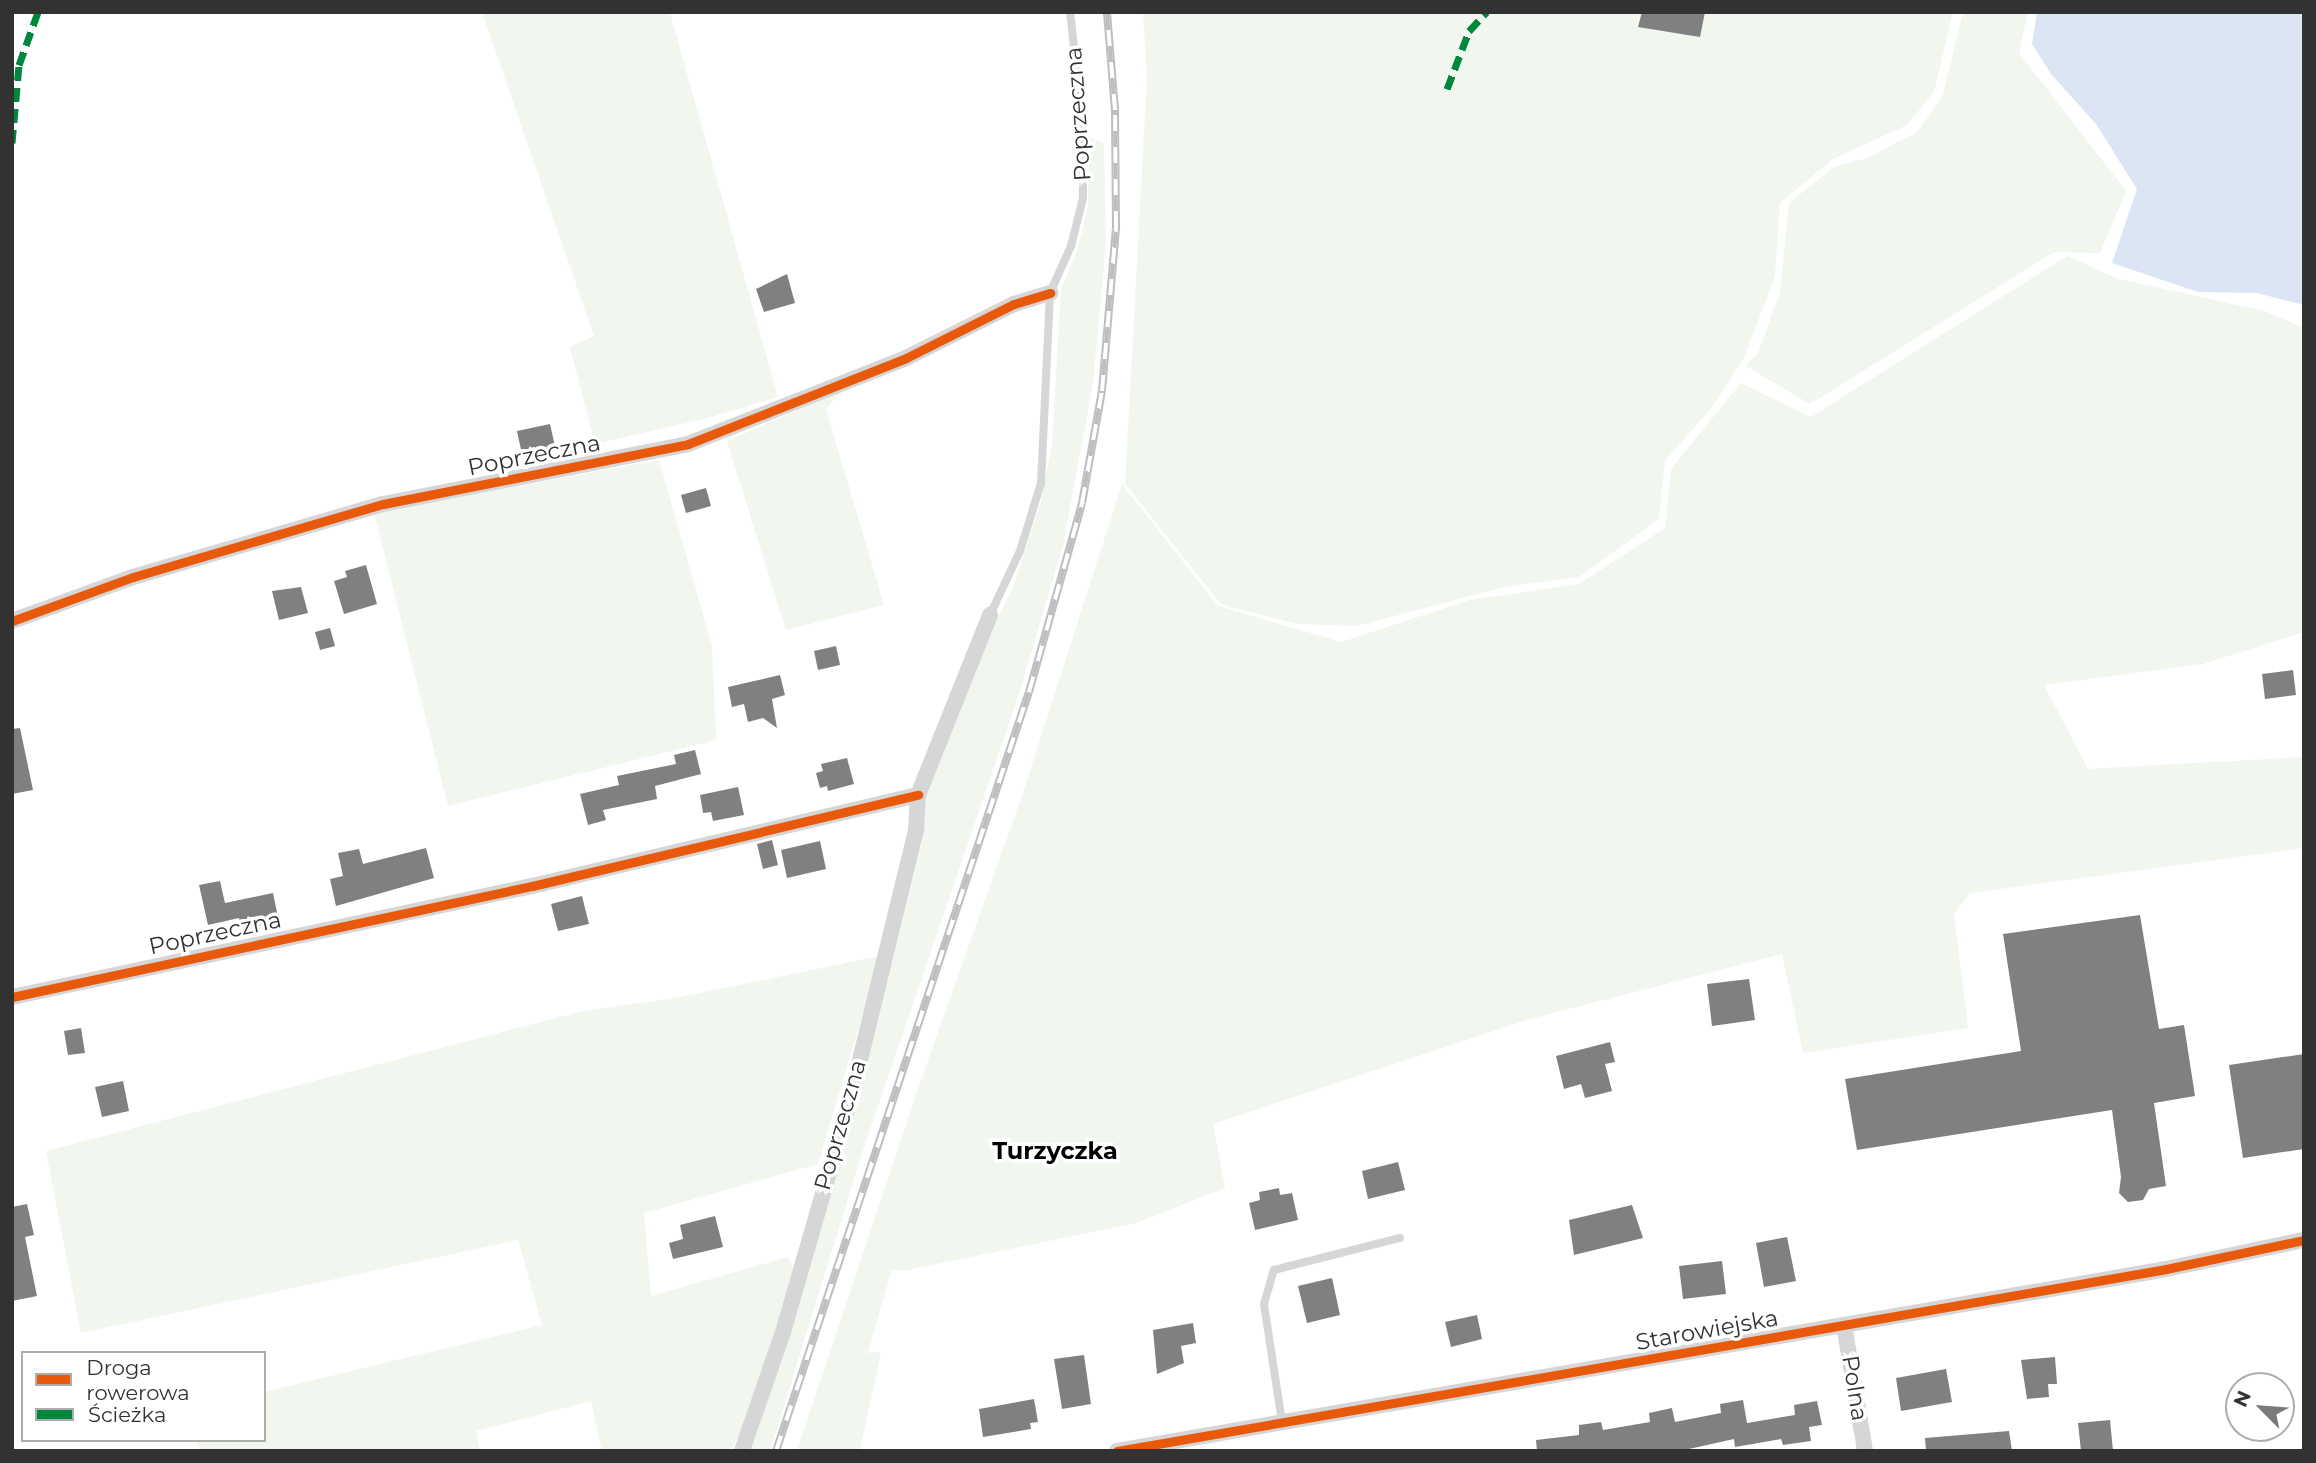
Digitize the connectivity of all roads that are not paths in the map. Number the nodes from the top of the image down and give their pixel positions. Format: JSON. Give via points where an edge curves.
{"nodes":[{"id":1,"x":1070,"y":12,"type":"edge"},
{"id":2,"x":1050,"y":293,"type":"junction"},
{"id":3,"x":990,"y":615,"type":"joint"},
{"id":4,"x":12,"y":621,"type":"edge"},
{"id":5,"x":918,"y":795,"type":"junction"},
{"id":6,"x":12,"y":997,"type":"edge"},
{"id":7,"x":1400,"y":1238,"type":"dead end"},
{"id":8,"x":2304,"y":1240,"type":"edge"},
{"id":9,"x":1844,"y":1325,"type":"junction"},
{"id":10,"x":1282,"y":1425,"type":"junction"},
{"id":11,"x":742,"y":1451,"type":"edge"},
{"id":12,"x":1117,"y":1451,"type":"edge"},
{"id":13,"x":1865,"y":1451,"type":"edge"}],
"edges":[{"from":1,"to":2,"type":"lane","name":"Poprzeczna","via":[[1083,127],[1083,198],[1071,246]]},
{"from":2,"to":3,"type":"lane","name":"Poprzeczna","via":[[1041,483],[1020,551]]},
{"from":2,"to":4,"type":"street","name":"Poprzeczna","via":[[1014,304],[906,358],[688,444],[383,504],[133,577]]},
{"from":3,"to":5,"type":"street","name":"Poprzeczna"},
{"from":5,"to":6,"type":"street","name":"Poprzeczna","via":[[532,886]]},
{"from":5,"to":11,"type":"street","name":"Poprzeczna","via":[[916,830],[851,1097],[783,1332]]},
{"from":7,"to":10,"type":"lane","via":[[1274,1270],[1264,1304]]},
{"from":8,"to":9,"type":"street","name":"Starowiejska"},
{"from":9,"to":10,"type":"street","name":"Starowiejska"},
{"from":9,"to":13,"type":"street","name":"Polna"},
{"from":10,"to":12,"type":"street","name":"Starowiejska"}]}
